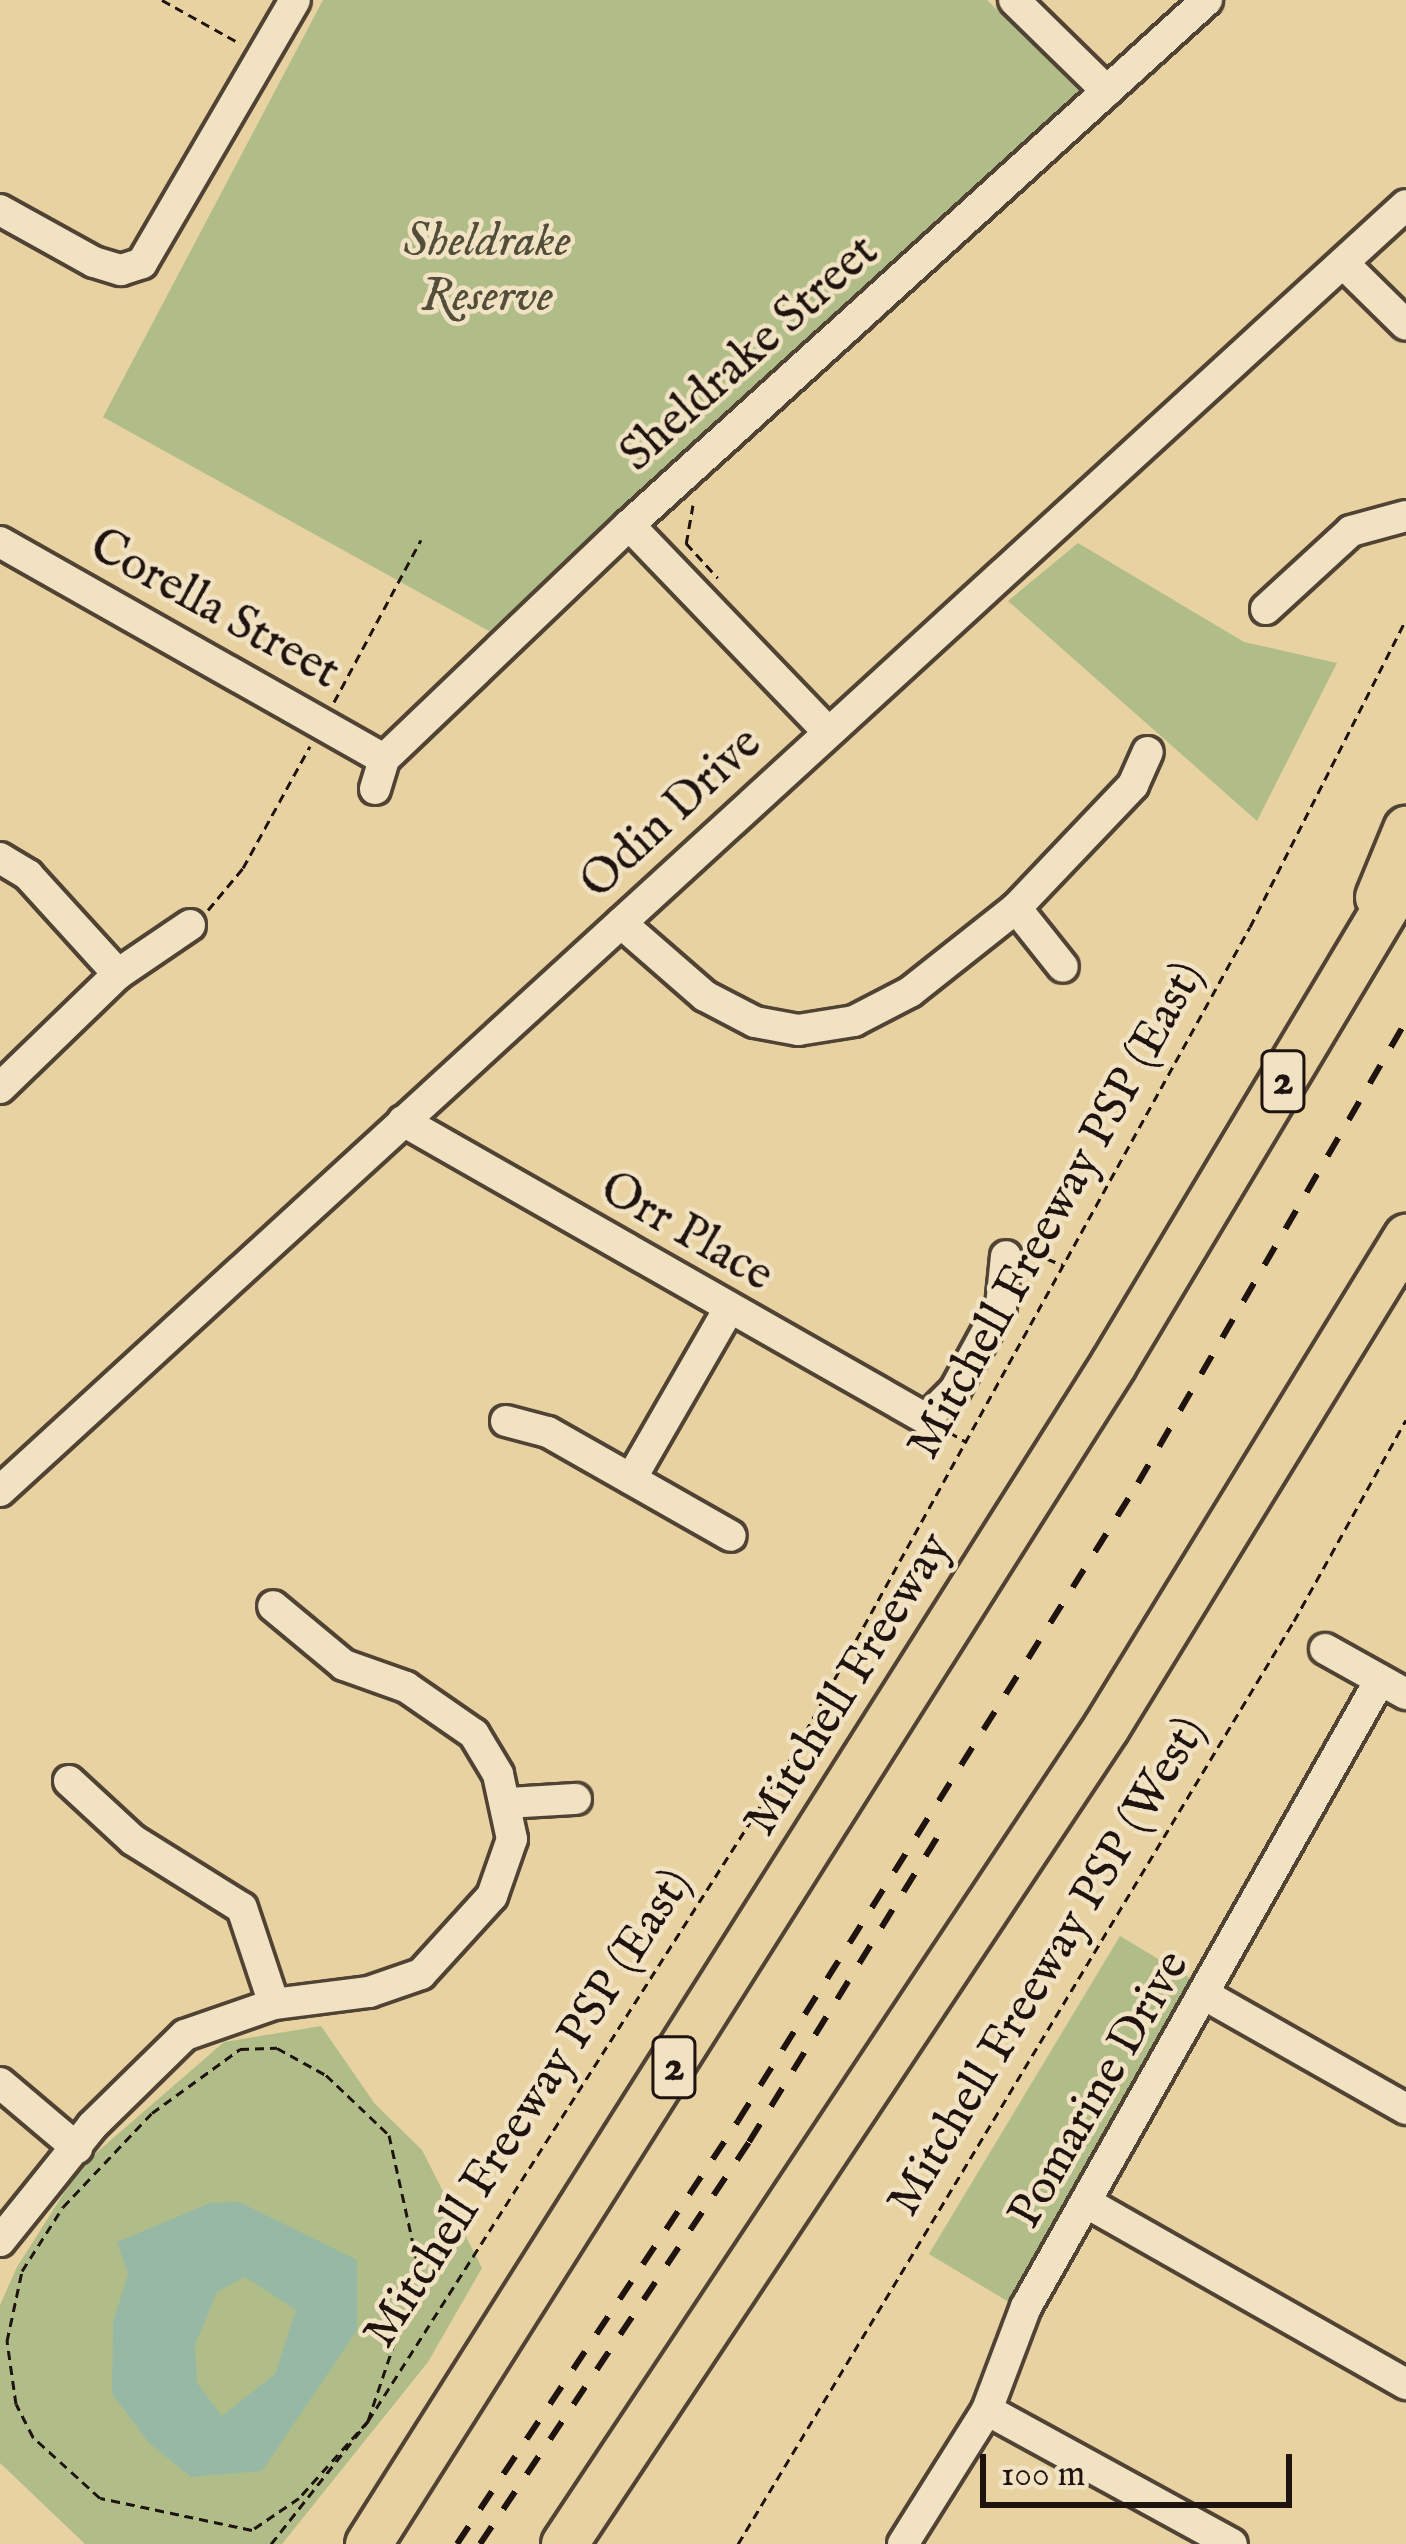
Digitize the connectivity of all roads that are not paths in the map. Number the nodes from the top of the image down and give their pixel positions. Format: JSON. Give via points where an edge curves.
{"nodes":[{"id":1,"x":295,"y":0,"type":"edge"},
{"id":2,"x":1014,"y":0,"type":"edge"},
{"id":3,"x":1207,"y":0,"type":"edge"},
{"id":4,"x":1107,"y":91,"type":"junction"},
{"id":5,"x":1406,"y":205,"type":"edge"},
{"id":6,"x":0,"y":210,"type":"edge"},
{"id":7,"x":1343,"y":263,"type":"junction"},
{"id":8,"x":1406,"y":325,"type":"edge"},
{"id":9,"x":1406,"y":516,"type":"edge"},
{"id":10,"x":629,"y":525,"type":"junction"},
{"id":11,"x":0,"y":542,"type":"edge"},
{"id":12,"x":1267,"y":609,"type":"dead end"},
{"id":13,"x":828,"y":732,"type":"junction"},
{"id":14,"x":1148,"y":752,"type":"dead end"},
{"id":15,"x":384,"y":759,"type":"junction"},
{"id":16,"x":375,"y":789,"type":"dead end"},
{"id":17,"x":1406,"y":829,"type":"edge"},
{"id":18,"x":0,"y":858,"type":"edge"},
{"id":19,"x":1406,"y":873,"type":"edge"},
{"id":20,"x":1016,"y":908,"type":"junction"},
{"id":21,"x":621,"y":923,"type":"junction"},
{"id":22,"x":190,"y":925,"type":"road end"},
{"id":23,"x":1064,"y":967,"type":"dead end"},
{"id":24,"x":118,"y":974,"type":"junction"},
{"id":25,"x":1340,"y":988,"type":"junction"},
{"id":26,"x":0,"y":1088,"type":"edge"},
{"id":27,"x":403,"y":1121,"type":"junction"},
{"id":28,"x":1406,"y":1237,"type":"edge"},
{"id":29,"x":1005,"y":1259,"type":"road end"},
{"id":30,"x":728,"y":1310,"type":"junction"},
{"id":31,"x":506,"y":1421,"type":"dead end"},
{"id":32,"x":631,"y":1479,"type":"junction"},
{"id":33,"x":0,"y":1491,"type":"edge"},
{"id":34,"x":731,"y":1536,"type":"dead end"},
{"id":35,"x":272,"y":1606,"type":"dead end"},
{"id":36,"x":1325,"y":1649,"type":"dead end"},
{"id":37,"x":1393,"y":1687,"type":"edge"},
{"id":38,"x":69,"y":1781,"type":"dead end"},
{"id":39,"x":576,"y":1799,"type":"dead end"},
{"id":40,"x":508,"y":1803,"type":"junction"},
{"id":41,"x":1207,"y":1996,"type":"junction"},
{"id":42,"x":274,"y":2004,"type":"junction"},
{"id":43,"x":0,"y":2083,"type":"edge"},
{"id":44,"x":1406,"y":2109,"type":"edge"},
{"id":45,"x":77,"y":2147,"type":"junction"},
{"id":46,"x":1089,"y":2204,"type":"junction"},
{"id":47,"x":0,"y":2241,"type":"edge"},
{"id":48,"x":1406,"y":2384,"type":"edge"},
{"id":49,"x":988,"y":2410,"type":"junction"},
{"id":50,"x":368,"y":2544,"type":"edge"},
{"id":51,"x":564,"y":2544,"type":"edge"},
{"id":52,"x":904,"y":2544,"type":"edge"},
{"id":53,"x":1232,"y":2544,"type":"edge"}],
"edges":[{"from":1,"to":6,"type":"street","via":[[133,268],[94,262]]},
{"from":2,"to":4,"type":"street"},
{"from":3,"to":4,"type":"street","name":"Sheldrake Street"},
{"from":4,"to":10,"type":"street","name":"Sheldrake Street"},
{"from":5,"to":7,"type":"street","name":"Odin Drive"},
{"from":7,"to":8,"type":"street"},
{"from":7,"to":13,"type":"street","name":"Odin Drive"},
{"from":9,"to":12,"type":"street","via":[[1351,531]]},
{"from":10,"to":13,"type":"street"},
{"from":10,"to":15,"type":"street","name":"Sheldrake Street"},
{"from":11,"to":15,"type":"street","name":"Corella Street"},
{"from":13,"to":21,"type":"street","name":"Odin Drive"},
{"from":14,"to":20,"type":"street","via":[[1133,785]]},
{"from":15,"to":16,"type":"street","name":"Sheldrake Street"},
{"from":17,"to":25,"type":"highway"},
{"from":18,"to":24,"type":"street","via":[[28,875]]},
{"from":19,"to":25,"type":"highway","name":"Mitchell Freeway","number":"2"},
{"from":20,"to":21,"type":"street","via":[[883,1010],[823,1029],[775,1028],[726,1010]]},
{"from":20,"to":23,"type":"street"},
{"from":21,"to":27,"type":"street","name":"Odin Drive"},
{"from":22,"to":24,"type":"street"},
{"from":24,"to":26,"type":"street"},
{"from":25,"to":50,"type":"highway","name":"Mitchell Freeway","number":"2","via":[[672,2071]]},
{"from":27,"to":30,"type":"street","name":"Orr Place"},
{"from":27,"to":33,"type":"street","name":"Odin Drive"},
{"from":28,"to":51,"type":"highway","via":[[1106,1727]]},
{"from":29,"to":30,"type":"street","name":"Orr Place","via":[[1001,1306],[955,1390],[926,1419]]},
{"from":30,"to":32,"type":"street"},
{"from":31,"to":32,"type":"street","via":[[548,1432]]},
{"from":32,"to":34,"type":"street"},
{"from":35,"to":40,"type":"street","via":[[344,1666],[446,1710],[474,1734]]},
{"from":36,"to":37,"type":"street"},
{"from":37,"to":41,"type":"street","name":"Pomarine Drive"},
{"from":38,"to":42,"type":"street","via":[[133,1840],[242,1907]]},
{"from":39,"to":40,"type":"street"},
{"from":40,"to":42,"type":"street","via":[[512,1839],[492,1896],[421,1974],[369,1992]]},
{"from":41,"to":44,"type":"street"},
{"from":41,"to":46,"type":"street","name":"Pomarine Drive"},
{"from":42,"to":45,"type":"street","via":[[185,2036]]},
{"from":43,"to":45,"type":"street"},
{"from":45,"to":47,"type":"street"},
{"from":46,"to":48,"type":"street"},
{"from":46,"to":49,"type":"street","name":"Pomarine Drive","via":[[1026,2307]]},
{"from":49,"to":52,"type":"street","name":"Pomarine Drive"},
{"from":49,"to":53,"type":"street"}]}
